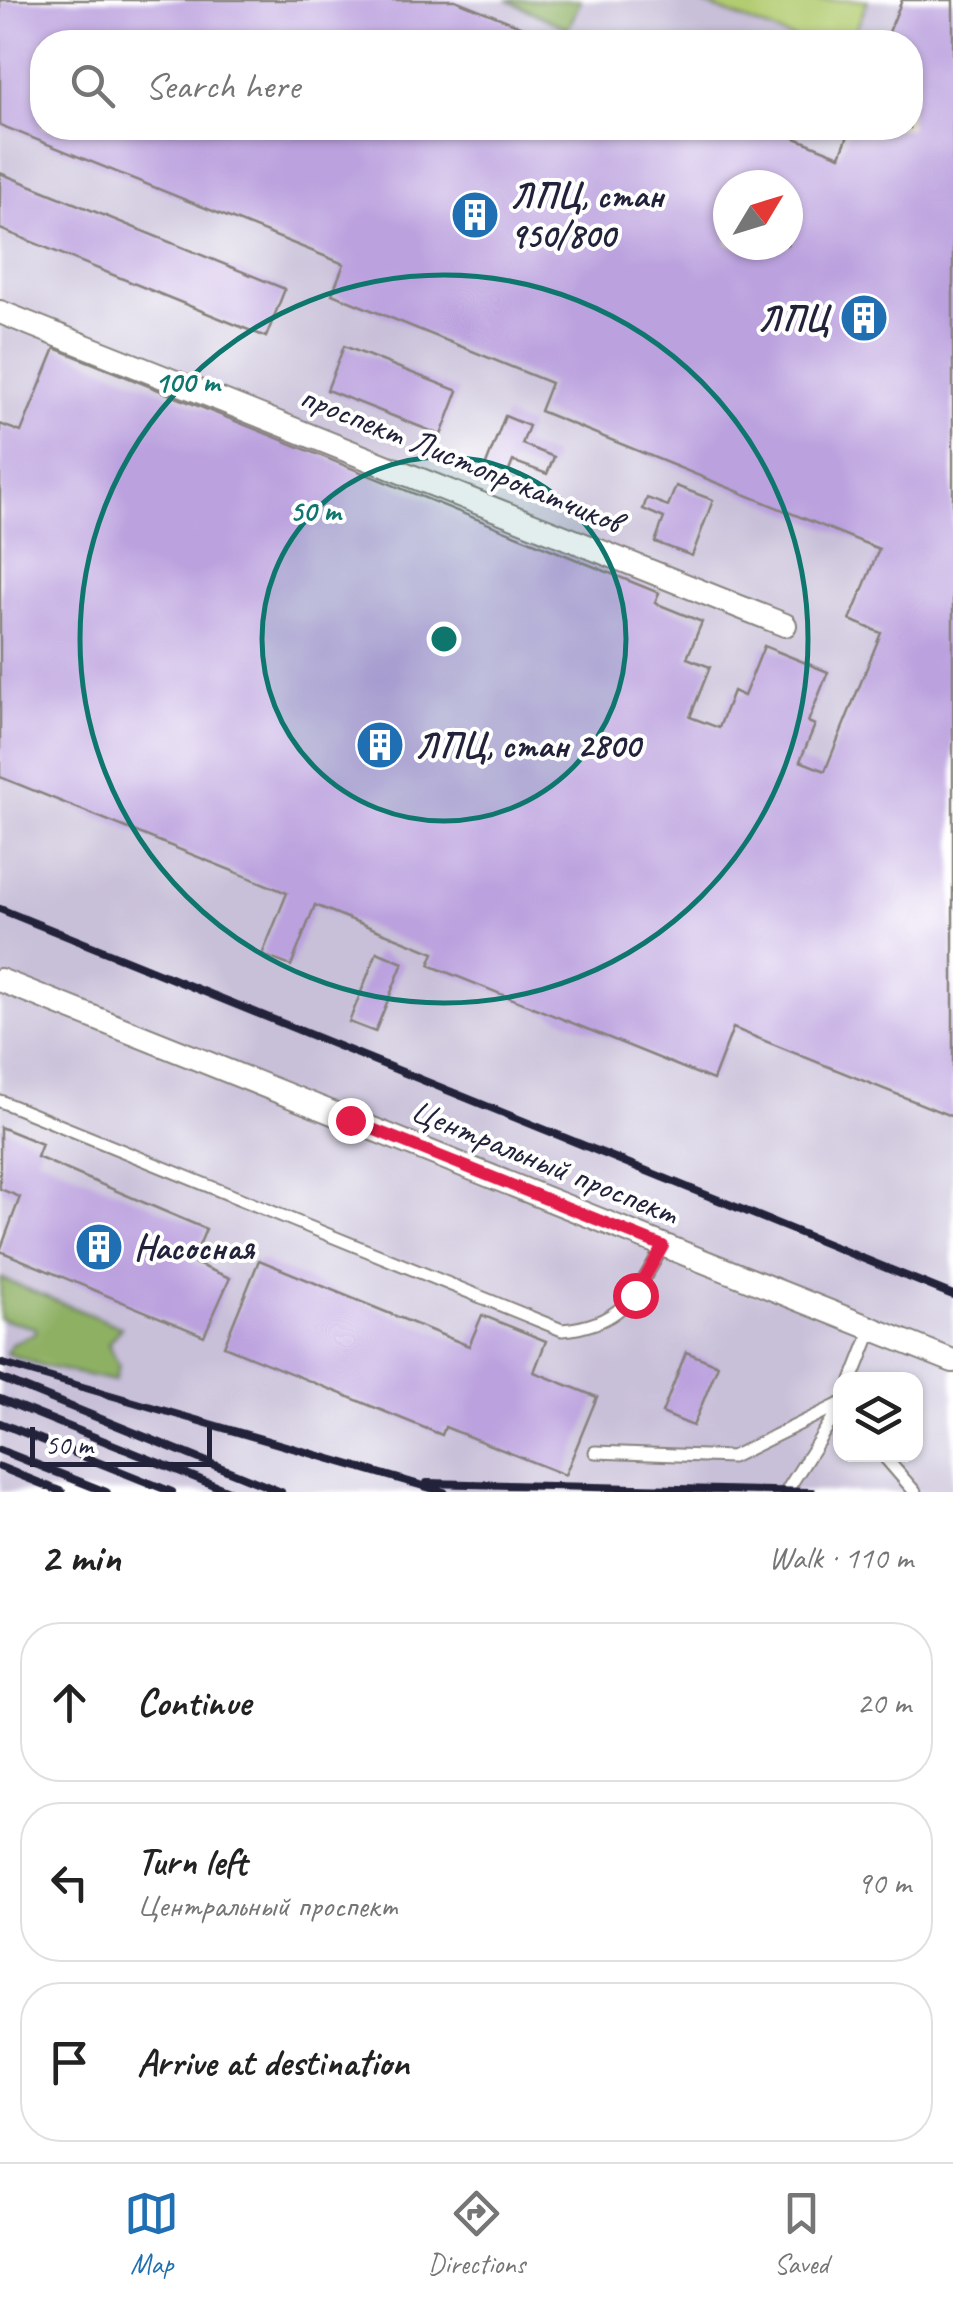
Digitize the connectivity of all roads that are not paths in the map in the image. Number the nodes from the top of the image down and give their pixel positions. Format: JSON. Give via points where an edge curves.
{"nodes":[{"id":1,"x":0,"y":312,"type":"edge"},
{"id":2,"x":785,"y":625,"type":"dead end"},
{"id":3,"x":0,"y":980,"type":"edge"},
{"id":4,"x":0,"y":1101,"type":"edge"},
{"id":5,"x":663,"y":1246,"type":"junction"},
{"id":6,"x":872,"y":1329,"type":"junction"},
{"id":7,"x":953,"y":1362,"type":"edge"},
{"id":8,"x":855,"y":1372,"type":"edge"},
{"id":9,"x":833,"y":1408,"type":"edge"},
{"id":10,"x":833,"y":1416,"type":"edge"},
{"id":11,"x":595,"y":1452,"type":"dead end"},
{"id":12,"x":889,"y":1462,"type":"edge"},
{"id":13,"x":786,"y":1492,"type":"edge"},
{"id":14,"x":916,"y":1492,"type":"edge"}],
"edges":[{"from":1,"to":2,"type":"street","name":"проспект Листопрокатчиков"},
{"from":3,"to":5,"type":"street","name":"Центральный проспект"},
{"from":4,"to":5,"type":"lane","via":[[562,1330],[592,1327],[613,1316],[635,1295]]},
{"from":5,"to":6,"type":"street","name":"Центральный проспект"},
{"from":6,"to":7,"type":"street","name":"Центральный проспект"},
{"from":6,"to":8,"type":"lane"},
{"from":9,"to":11,"type":"lane","via":[[732,1457]]},
{"from":10,"to":13,"type":"lane"},
{"from":12,"to":14,"type":"lane"}]}
